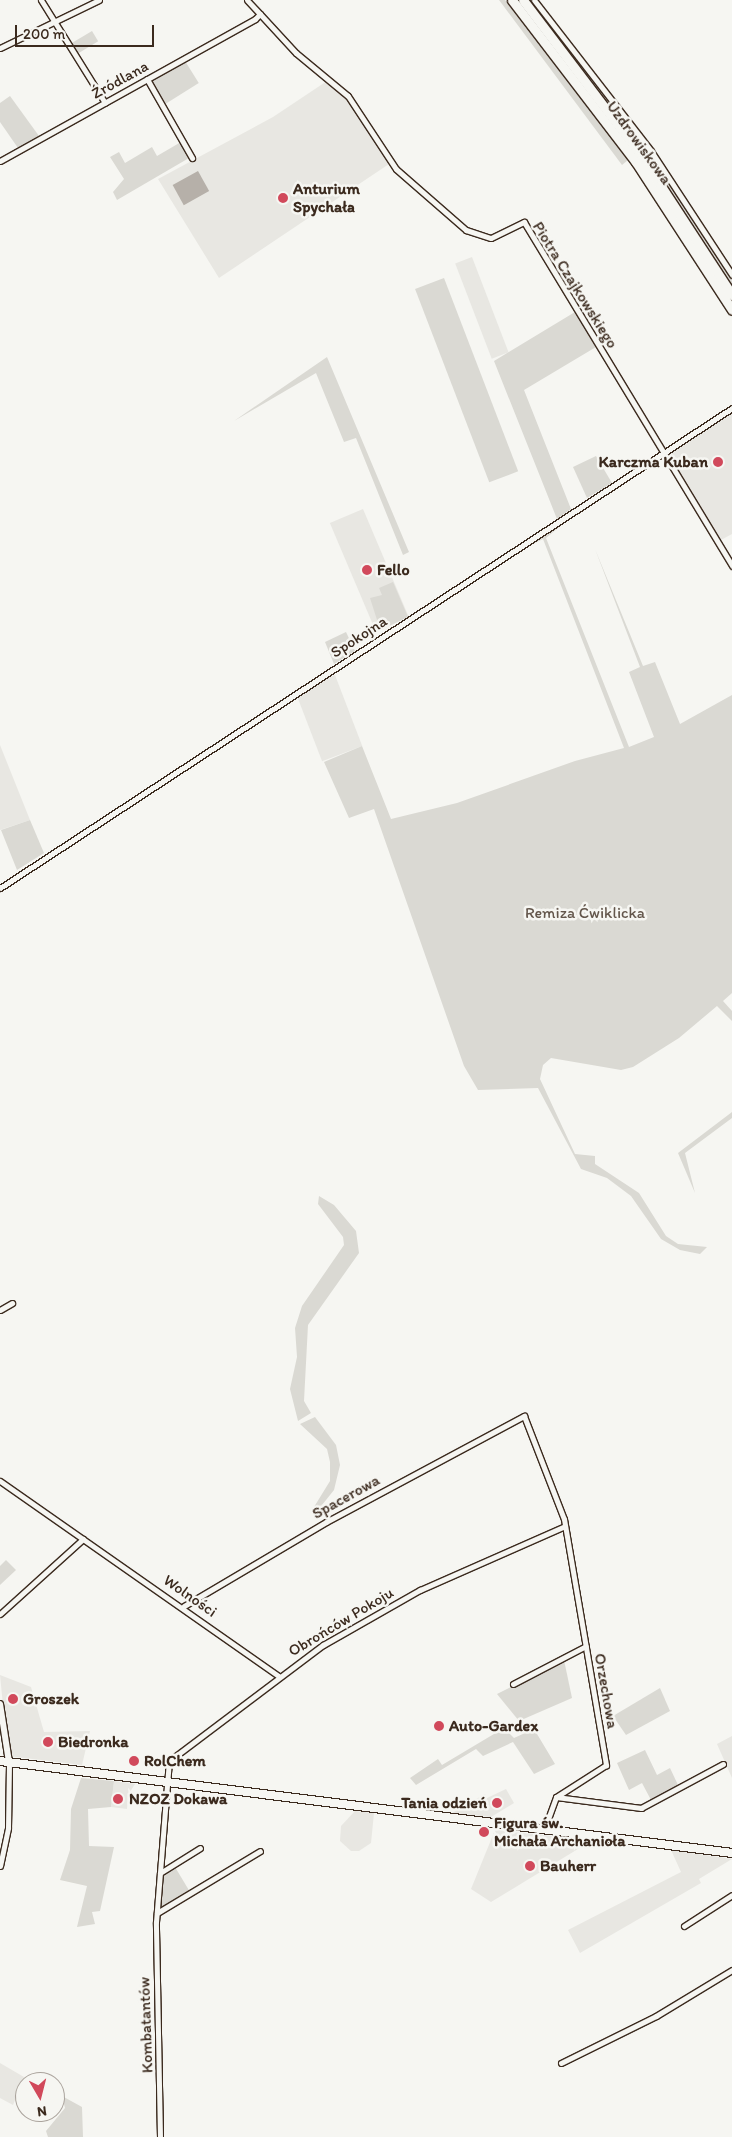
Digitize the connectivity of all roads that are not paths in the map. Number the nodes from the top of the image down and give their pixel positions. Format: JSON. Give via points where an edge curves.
{"nodes":[{"id":1,"x":41,"y":0,"type":"edge"},
{"id":2,"x":99,"y":0,"type":"edge"},
{"id":3,"x":247,"y":0,"type":"edge"},
{"id":4,"x":512,"y":0,"type":"edge"},
{"id":5,"x":523,"y":0,"type":"edge"},
{"id":6,"x":534,"y":0,"type":"edge"},
{"id":7,"x":260,"y":14,"type":"junction"},
{"id":8,"x":54,"y":22,"type":"junction"},
{"id":9,"x":0,"y":48,"type":"edge"},
{"id":10,"x":147,"y":79,"type":"junction"},
{"id":11,"x":105,"y":102,"type":"junction"},
{"id":12,"x":192,"y":158,"type":"dead end"},
{"id":13,"x":0,"y":161,"type":"edge"},
{"id":14,"x":732,"y":275,"type":"edge"},
{"id":15,"x":732,"y":296,"type":"edge"},
{"id":16,"x":732,"y":310,"type":"edge"},
{"id":17,"x":732,"y":408,"type":"edge"},
{"id":18,"x":665,"y":453,"type":"junction"},
{"id":19,"x":732,"y":566,"type":"edge"},
{"id":20,"x":0,"y":888,"type":"edge"},
{"id":21,"x":12,"y":1303,"type":"dead end"},
{"id":22,"x":0,"y":1310,"type":"edge"},
{"id":23,"x":524,"y":1416,"type":"joint"},
{"id":24,"x":0,"y":1481,"type":"edge"},
{"id":25,"x":564,"y":1526,"type":"junction"},
{"id":26,"x":84,"y":1539,"type":"junction"},
{"id":27,"x":184,"y":1606,"type":"junction"},
{"id":28,"x":0,"y":1614,"type":"edge"},
{"id":29,"x":586,"y":1646,"type":"junction"},
{"id":30,"x":280,"y":1676,"type":"junction"},
{"id":31,"x":513,"y":1684,"type":"dead end"},
{"id":32,"x":0,"y":1704,"type":"edge"},
{"id":33,"x":0,"y":1761,"type":"edge"},
{"id":34,"x":9,"y":1762,"type":"junction"},
{"id":35,"x":723,"y":1764,"type":"dead end"},
{"id":36,"x":166,"y":1782,"type":"junction"},
{"id":37,"x":556,"y":1797,"type":"junction"},
{"id":38,"x":544,"y":1831,"type":"junction"},
{"id":39,"x":200,"y":1848,"type":"dead end"},
{"id":40,"x":260,"y":1851,"type":"dead end"},
{"id":41,"x":732,"y":1853,"type":"edge"},
{"id":42,"x":0,"y":1866,"type":"edge"},
{"id":43,"x":160,"y":1874,"type":"junction"},
{"id":44,"x":732,"y":1895,"type":"edge"},
{"id":45,"x":157,"y":1913,"type":"junction"},
{"id":46,"x":684,"y":1926,"type":"dead end"},
{"id":47,"x":732,"y":1970,"type":"edge"},
{"id":48,"x":561,"y":2063,"type":"dead end"},
{"id":49,"x":160,"y":2137,"type":"edge"}],
"edges":[{"from":1,"to":8,"type":"street"},
{"from":2,"to":8,"type":"street"},
{"from":3,"to":7,"type":"street"},
{"from":4,"to":16,"type":"main road","name":"Uzdrowiskowa","via":[[636,162]]},
{"from":5,"to":15,"type":"main road","name":"Uzdrowiskowa","via":[[642,158]]},
{"from":6,"to":14,"type":"street","via":[[650,151]]},
{"from":7,"to":10,"type":"street","name":"Źródlana"},
{"from":7,"to":18,"type":"street","name":"Piotra Czajkowskiego","via":[[296,53],[348,96],[396,169],[466,230],[491,238],[524,222]]},
{"from":8,"to":9,"type":"street"},
{"from":8,"to":11,"type":"street"},
{"from":10,"to":11,"type":"street","name":"Źródlana"},
{"from":10,"to":12,"type":"street"},
{"from":11,"to":13,"type":"street","name":"Źródlana"},
{"from":17,"to":18,"type":"street","name":"Spokojna"},
{"from":18,"to":19,"type":"street","name":"Piotra Czajkowskiego"},
{"from":18,"to":20,"type":"street","name":"Spokojna"},
{"from":21,"to":22,"type":"street"},
{"from":23,"to":25,"type":"street","name":"Orzechowa"},
{"from":23,"to":27,"type":"street","name":"Spacerowa","via":[[326,1522]]},
{"from":24,"to":26,"type":"street","name":"Wolności"},
{"from":25,"to":29,"type":"street","name":"Orzechowa"},
{"from":25,"to":30,"type":"street","name":"Obrońców Pokoju","via":[[420,1590]]},
{"from":26,"to":27,"type":"street","name":"Wolności"},
{"from":26,"to":28,"type":"street"},
{"from":27,"to":30,"type":"street","name":"Wolności"},
{"from":29,"to":31,"type":"street"},
{"from":29,"to":37,"type":"street","name":"Orzechowa","via":[[606,1765]]},
{"from":30,"to":36,"type":"street","name":"Obrońców Pokoju","via":[[171,1759]]},
{"from":32,"to":34,"type":"street"},
{"from":33,"to":34,"type":"main road"},
{"from":34,"to":36,"type":"main road"},
{"from":34,"to":42,"type":"street","via":[[8,1828]]},
{"from":35,"to":37,"type":"street","via":[[641,1808]]},
{"from":36,"to":38,"type":"main road"},
{"from":36,"to":43,"type":"street","name":"Kombatantów"},
{"from":37,"to":38,"type":"street"},
{"from":38,"to":41,"type":"main road"},
{"from":39,"to":43,"type":"street"},
{"from":40,"to":45,"type":"street"},
{"from":43,"to":45,"type":"street","name":"Kombatantów"},
{"from":44,"to":46,"type":"street"},
{"from":45,"to":49,"type":"street","name":"Kombatantów"},
{"from":47,"to":48,"type":"street","via":[[656,2016]]}]}
